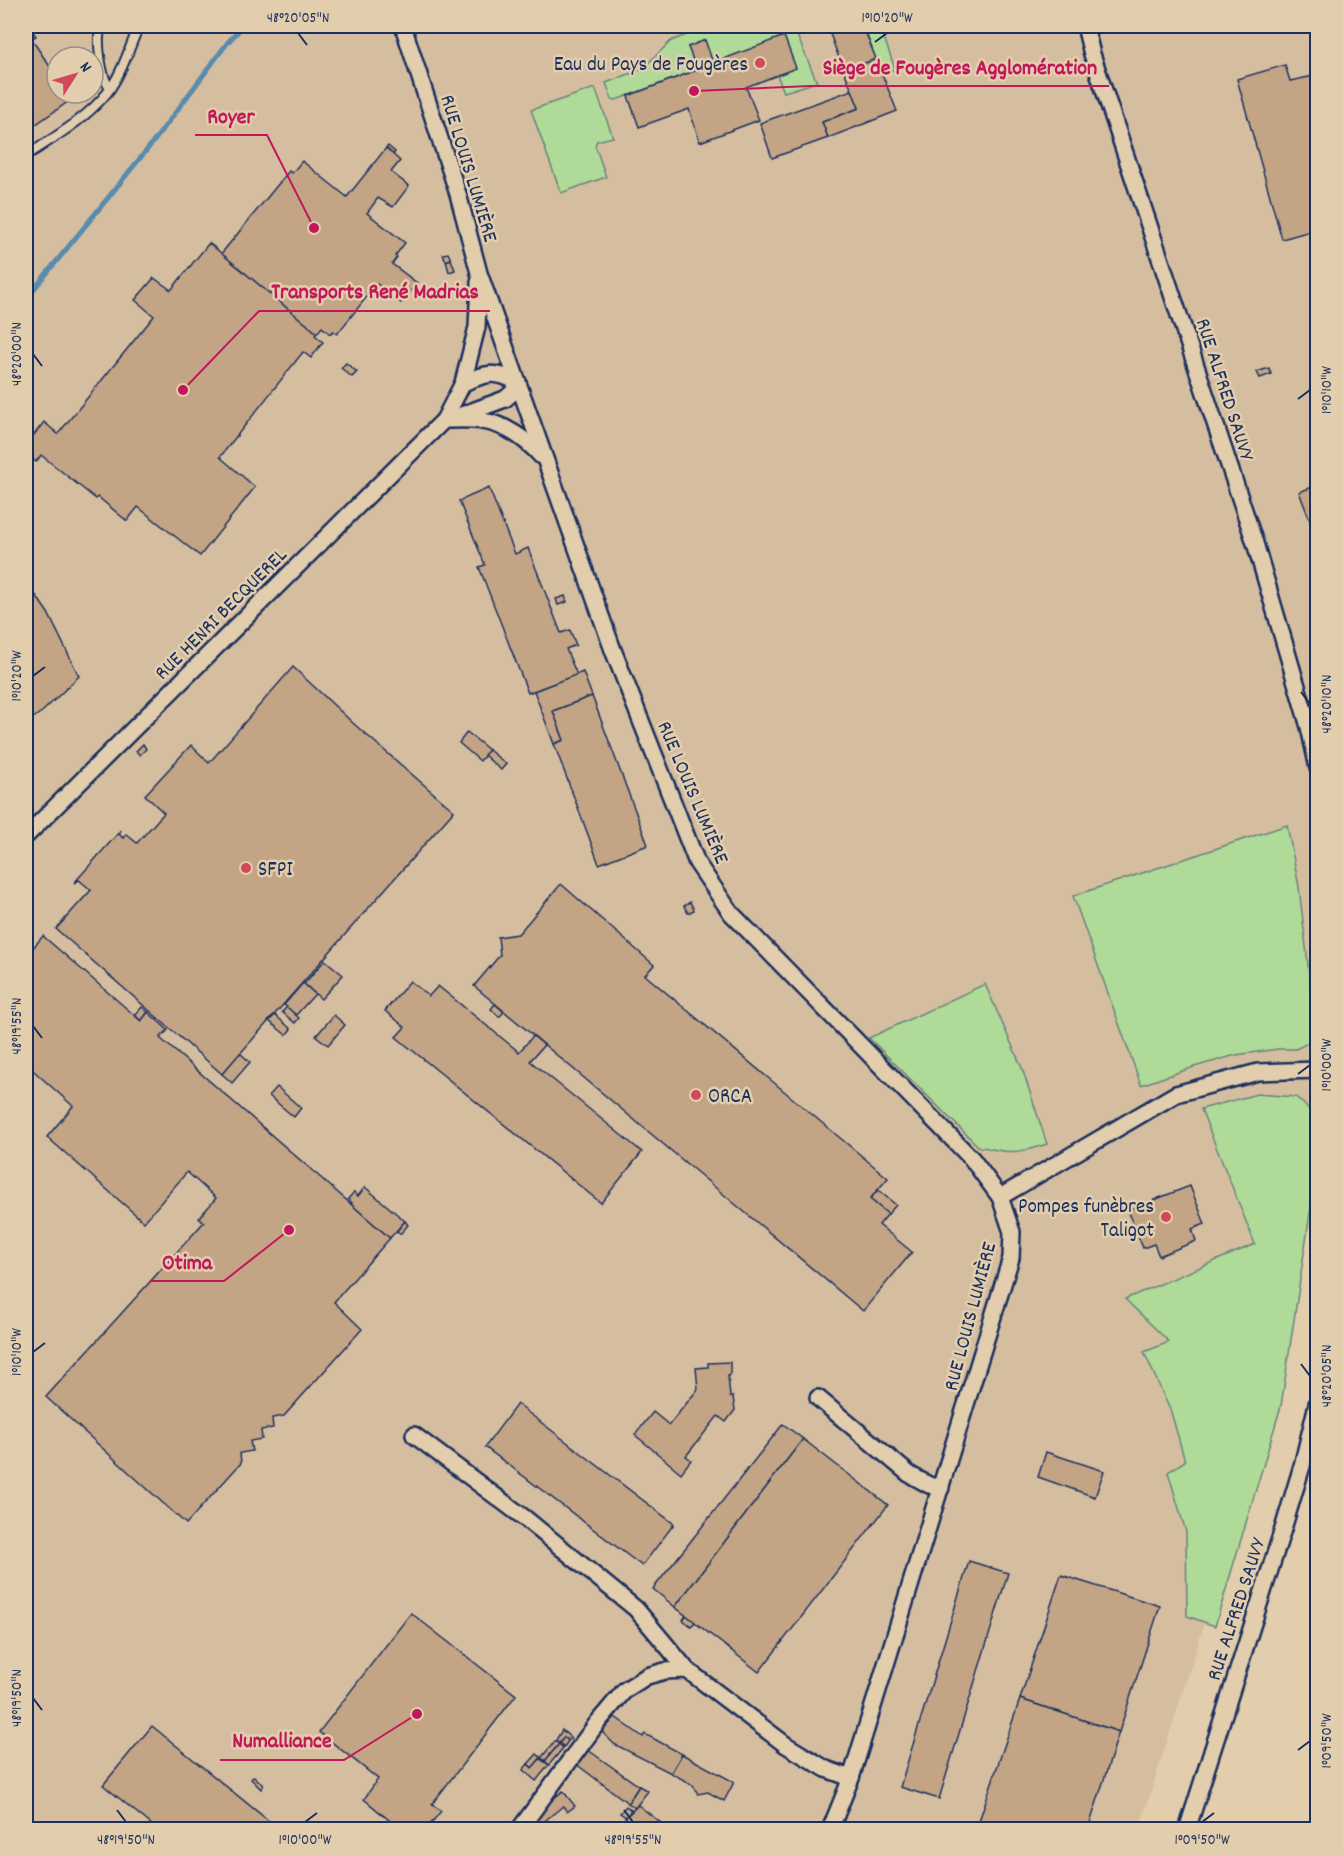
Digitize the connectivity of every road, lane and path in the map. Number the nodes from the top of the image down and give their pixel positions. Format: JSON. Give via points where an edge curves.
{"nodes":[{"id":1,"x":101,"y":26,"type":"edge"},
{"id":2,"x":139,"y":26,"type":"edge"},
{"id":3,"x":403,"y":26,"type":"edge"},
{"id":4,"x":1085,"y":26,"type":"edge"},
{"id":5,"x":110,"y":88,"type":"junction"},
{"id":6,"x":26,"y":156,"type":"edge"},
{"id":7,"x":479,"y":273,"type":"junction"},
{"id":8,"x":463,"y":382,"type":"junction"},
{"id":9,"x":518,"y":384,"type":"junction"},
{"id":10,"x":444,"y":420,"type":"junction"},
{"id":11,"x":546,"y":460,"type":"junction"},
{"id":12,"x":1317,"y":768,"type":"edge"},
{"id":13,"x":26,"y":836,"type":"edge"},
{"id":14,"x":1317,"y":1070,"type":"edge"},
{"id":15,"x":1000,"y":1197,"type":"junction"},
{"id":16,"x":818,"y":1398,"type":"dead end"},
{"id":17,"x":1317,"y":1401,"type":"edge"},
{"id":18,"x":414,"y":1435,"type":"dead end"},
{"id":19,"x":940,"y":1488,"type":"junction"},
{"id":20,"x":687,"y":1670,"type":"junction"},
{"id":21,"x":851,"y":1778,"type":"junction"},
{"id":22,"x":519,"y":1830,"type":"edge"},
{"id":23,"x":830,"y":1830,"type":"edge"},
{"id":24,"x":1187,"y":1830,"type":"edge"}],
"edges":[{"from":1,"to":5,"type":"lane","via":[[103,74]]},
{"from":2,"to":5,"type":"lane"},
{"from":3,"to":7,"type":"street","name":"RUE LOUIS LUMIÈRE","via":[[458,194]]},
{"from":4,"to":12,"type":"street","name":"RUE ALFRED SAUVY","via":[[1255,543],[1310,727]]},
{"from":5,"to":6,"type":"lane","via":[[77,121]]},
{"from":7,"to":8,"type":"street","name":"RUE HENRI BECQUEREL","via":[[477,327]]},
{"from":7,"to":9,"type":"street","name":"RUE LOUIS LUMIÈRE"},
{"from":8,"to":9,"type":"street","via":[[500,373]]},
{"from":8,"to":10,"type":"street","name":"RUE HENRI BECQUEREL"},
{"from":9,"to":10,"type":"street","name":"RUE HENRI BECQUEREL","via":[[506,399]]},
{"from":9,"to":11,"type":"street","name":"RUE LOUIS LUMIÈRE"},
{"from":10,"to":11,"type":"street","via":[[482,421],[503,427]]},
{"from":10,"to":13,"type":"street","name":"RUE HENRI BECQUEREL"},
{"from":11,"to":15,"type":"street","name":"RUE LOUIS LUMIÈRE","via":[[613,651],[697,863],[731,913],[972,1159]]},
{"from":14,"to":15,"type":"street","via":[[1258,1072],[1176,1094]]},
{"from":15,"to":19,"type":"street","name":"RUE LOUIS LUMIÈRE","via":[[1012,1232],[1011,1258]]},
{"from":16,"to":19,"type":"street","via":[[909,1474]]},
{"from":17,"to":24,"type":"street","name":"RUE ALFRED SAUVY","via":[[1283,1529]]},
{"from":18,"to":20,"type":"street","via":[[636,1609]]},
{"from":19,"to":21,"type":"street","name":"RUE LOUIS LUMIÈRE"},
{"from":20,"to":21,"type":"street","via":[[786,1745],[826,1769]]},
{"from":20,"to":22,"type":"street","via":[[647,1676],[625,1690]]},
{"from":21,"to":23,"type":"street","name":"RUE LOUIS LUMIÈRE"}]}
